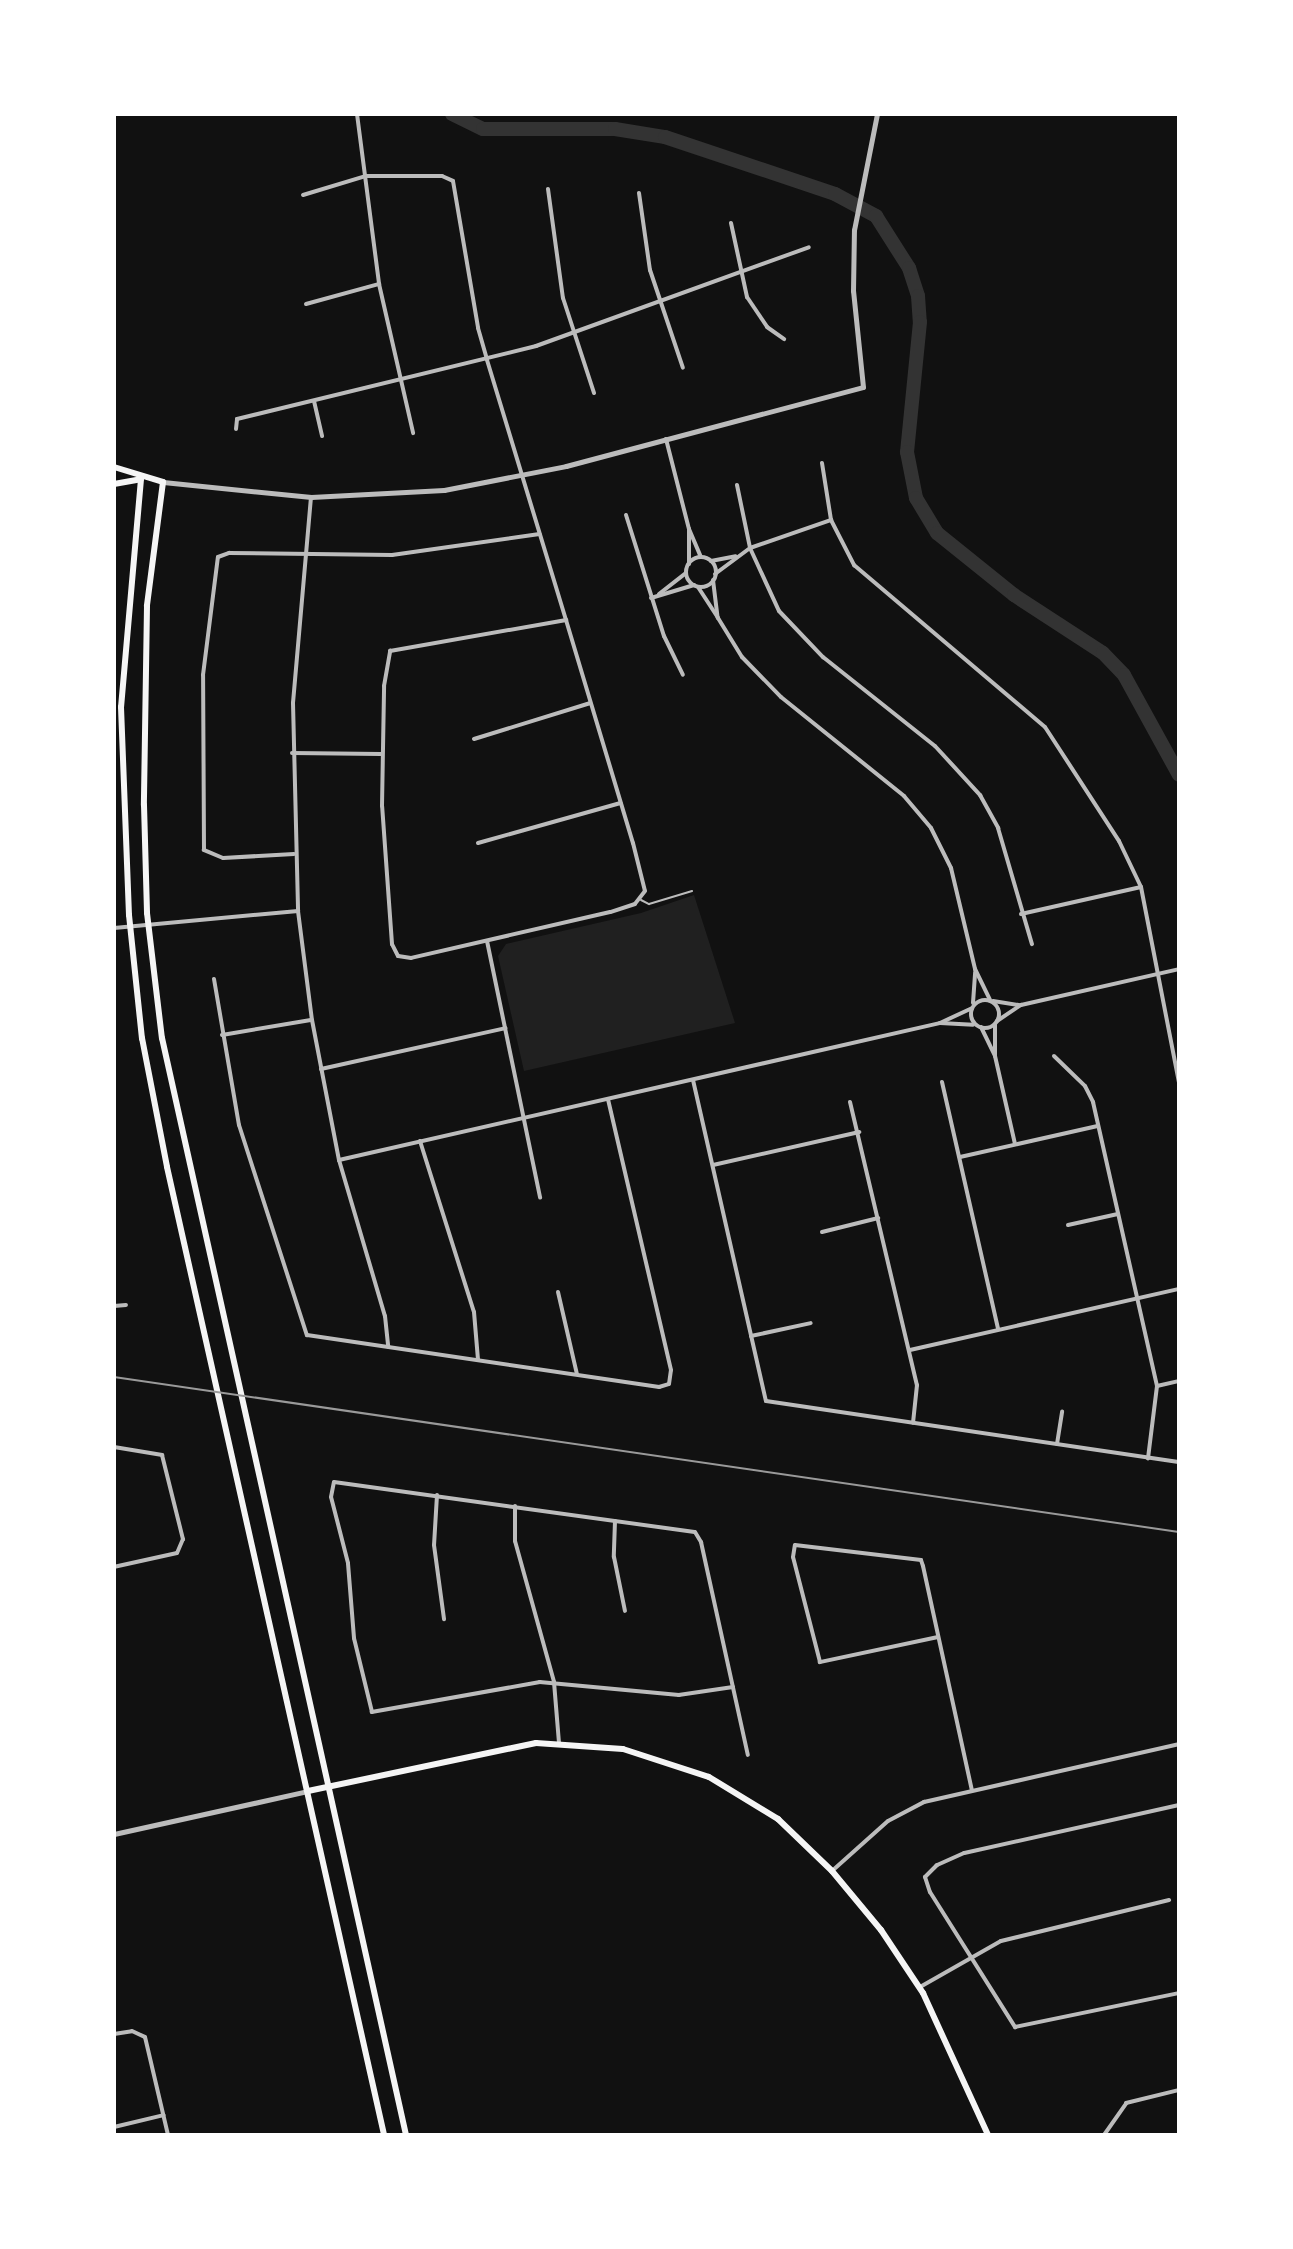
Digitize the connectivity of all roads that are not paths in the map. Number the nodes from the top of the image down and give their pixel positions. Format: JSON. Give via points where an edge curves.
{"nodes":[{"id":1,"x":357,"y":114,"type":"edge"},
{"id":2,"x":877,"y":114,"type":"edge"},
{"id":3,"x":366,"y":176,"type":"junction"},
{"id":4,"x":548,"y":189,"type":"dead end"},
{"id":5,"x":639,"y":193,"type":"dead end"},
{"id":6,"x":303,"y":195,"type":"dead end"},
{"id":7,"x":731,"y":223,"type":"dead end"},
{"id":8,"x":809,"y":247,"type":"dead end"},
{"id":9,"x":739,"y":272,"type":"junction"},
{"id":10,"x":379,"y":284,"type":"junction"},
{"id":11,"x":658,"y":302,"type":"junction"},
{"id":12,"x":306,"y":304,"type":"dead end"},
{"id":13,"x":572,"y":333,"type":"junction"},
{"id":14,"x":784,"y":339,"type":"dead end"},
{"id":15,"x":487,"y":360,"type":"junction"},
{"id":16,"x":683,"y":368,"type":"dead end"},
{"id":17,"x":401,"y":380,"type":"junction"},
{"id":18,"x":594,"y":393,"type":"dead end"},
{"id":19,"x":314,"y":401,"type":"junction"},
{"id":20,"x":236,"y":429,"type":"dead end"},
{"id":21,"x":413,"y":433,"type":"dead end"},
{"id":22,"x":322,"y":436,"type":"dead end"},
{"id":23,"x":666,"y":439,"type":"junction"},
{"id":24,"x":822,"y":463,"type":"dead end"},
{"id":25,"x":114,"y":467,"type":"edge"},
{"id":26,"x":522,"y":476,"type":"junction"},
{"id":27,"x":141,"y":479,"type":"junction"},
{"id":28,"x":163,"y":482,"type":"junction"},
{"id":29,"x":114,"y":484,"type":"edge"},
{"id":30,"x":737,"y":485,"type":"dead end"},
{"id":31,"x":311,"y":497,"type":"junction"},
{"id":32,"x":626,"y":515,"type":"dead end"},
{"id":33,"x":831,"y":520,"type":"junction"},
{"id":34,"x":689,"y":529,"type":"junction"},
{"id":35,"x":540,"y":534,"type":"junction"},
{"id":36,"x":750,"y":548,"type":"junction"},
{"id":37,"x":736,"y":556,"type":"junction"},
{"id":38,"x":701,"y":557,"type":"junction"},
{"id":39,"x":305,"y":558,"type":"junction"},
{"id":40,"x":711,"y":561,"type":"junction"},
{"id":41,"x":689,"y":564,"type":"junction"},
{"id":42,"x":686,"y":573,"type":"junction"},
{"id":43,"x":715,"y":574,"type":"junction"},
{"id":44,"x":713,"y":580,"type":"junction"},
{"id":45,"x":696,"y":586,"type":"junction"},
{"id":46,"x":659,"y":594,"type":"junction"},
{"id":47,"x":651,"y":598,"type":"junction"},
{"id":48,"x":718,"y":618,"type":"junction"},
{"id":49,"x":566,"y":620,"type":"junction"},
{"id":50,"x":683,"y":675,"type":"dead end"},
{"id":51,"x":590,"y":703,"type":"junction"},
{"id":52,"x":474,"y":739,"type":"dead end"},
{"id":53,"x":292,"y":753,"type":"junction"},
{"id":54,"x":382,"y":754,"type":"junction"},
{"id":55,"x":620,"y":803,"type":"junction"},
{"id":56,"x":478,"y":843,"type":"dead end"},
{"id":57,"x":294,"y":854,"type":"junction"},
{"id":58,"x":1141,"y":887,"type":"junction"},
{"id":59,"x":692,"y":891,"type":"dead end"},
{"id":60,"x":642,"y":898,"type":"junction"},
{"id":61,"x":298,"y":911,"type":"junction"},
{"id":62,"x":1021,"y":914,"type":"junction"},
{"id":63,"x":148,"y":925,"type":"junction"},
{"id":64,"x":129,"y":927,"type":"junction"},
{"id":65,"x":114,"y":928,"type":"edge"},
{"id":66,"x":487,"y":941,"type":"junction"},
{"id":67,"x":1032,"y":944,"type":"dead end"},
{"id":68,"x":975,"y":969,"type":"junction"},
{"id":69,"x":1179,"y":969,"type":"edge"},
{"id":70,"x":1159,"y":974,"type":"junction"},
{"id":71,"x":214,"y":979,"type":"dead end"},
{"id":72,"x":992,"y":1001,"type":"junction"},
{"id":73,"x":1021,"y":1005,"type":"junction"},
{"id":74,"x":973,"y":1007,"type":"junction"},
{"id":75,"x":312,"y":1020,"type":"junction"},
{"id":76,"x":996,"y":1022,"type":"junction"},
{"id":77,"x":940,"y":1023,"type":"junction"},
{"id":78,"x":979,"y":1026,"type":"junction"},
{"id":79,"x":506,"y":1028,"type":"junction"},
{"id":80,"x":222,"y":1035,"type":"junction"},
{"id":81,"x":995,"y":1056,"type":"junction"},
{"id":82,"x":1054,"y":1056,"type":"dead end"},
{"id":83,"x":320,"y":1070,"type":"junction"},
{"id":84,"x":693,"y":1080,"type":"junction"},
{"id":85,"x":942,"y":1082,"type":"dead end"},
{"id":86,"x":1179,"y":1082,"type":"edge"},
{"id":87,"x":608,"y":1100,"type":"junction"},
{"id":88,"x":850,"y":1102,"type":"dead end"},
{"id":89,"x":524,"y":1118,"type":"junction"},
{"id":90,"x":1098,"y":1126,"type":"junction"},
{"id":91,"x":859,"y":1132,"type":"junction"},
{"id":92,"x":420,"y":1141,"type":"junction"},
{"id":93,"x":1015,"y":1144,"type":"junction"},
{"id":94,"x":959,"y":1157,"type":"junction"},
{"id":95,"x":339,"y":1160,"type":"junction"},
{"id":96,"x":713,"y":1165,"type":"junction"},
{"id":97,"x":540,"y":1198,"type":"dead end"},
{"id":98,"x":1118,"y":1214,"type":"junction"},
{"id":99,"x":879,"y":1218,"type":"junction"},
{"id":100,"x":1068,"y":1225,"type":"dead end"},
{"id":101,"x":822,"y":1232,"type":"dead end"},
{"id":102,"x":1179,"y":1289,"type":"edge"},
{"id":103,"x":558,"y":1292,"type":"dead end"},
{"id":104,"x":1138,"y":1298,"type":"junction"},
{"id":105,"x":126,"y":1305,"type":"dead end"},
{"id":106,"x":114,"y":1306,"type":"edge"},
{"id":107,"x":811,"y":1323,"type":"dead end"},
{"id":108,"x":998,"y":1329,"type":"junction"},
{"id":109,"x":751,"y":1336,"type":"junction"},
{"id":110,"x":388,"y":1347,"type":"junction"},
{"id":111,"x":910,"y":1350,"type":"junction"},
{"id":112,"x":478,"y":1360,"type":"junction"},
{"id":113,"x":577,"y":1374,"type":"junction"},
{"id":114,"x":1179,"y":1381,"type":"edge"},
{"id":115,"x":1157,"y":1386,"type":"junction"},
{"id":116,"x":1062,"y":1411,"type":"dead end"},
{"id":117,"x":913,"y":1423,"type":"junction"},
{"id":118,"x":1056,"y":1445,"type":"junction"},
{"id":119,"x":114,"y":1447,"type":"edge"},
{"id":120,"x":1148,"y":1458,"type":"junction"},
{"id":121,"x":1179,"y":1462,"type":"edge"},
{"id":122,"x":437,"y":1495,"type":"junction"},
{"id":123,"x":515,"y":1506,"type":"junction"},
{"id":124,"x":615,"y":1521,"type":"junction"},
{"id":125,"x":114,"y":1567,"type":"edge"},
{"id":126,"x":625,"y":1611,"type":"dead end"},
{"id":127,"x":444,"y":1619,"type":"dead end"},
{"id":128,"x":938,"y":1637,"type":"junction"},
{"id":129,"x":554,"y":1682,"type":"junction"},
{"id":130,"x":733,"y":1687,"type":"junction"},
{"id":131,"x":559,"y":1743,"type":"junction"},
{"id":132,"x":1179,"y":1744,"type":"edge"},
{"id":133,"x":748,"y":1755,"type":"dead end"},
{"id":134,"x":328,"y":1786,"type":"junction"},
{"id":135,"x":972,"y":1790,"type":"junction"},
{"id":136,"x":308,"y":1791,"type":"junction"},
{"id":137,"x":1179,"y":1805,"type":"edge"},
{"id":138,"x":114,"y":1834,"type":"edge"},
{"id":139,"x":832,"y":1871,"type":"junction"},
{"id":140,"x":1169,"y":1900,"type":"dead end"},
{"id":141,"x":973,"y":1956,"type":"junction"},
{"id":142,"x":920,"y":1987,"type":"junction"},
{"id":143,"x":1179,"y":1993,"type":"edge"},
{"id":144,"x":114,"y":2034,"type":"edge"},
{"id":145,"x":1179,"y":2090,"type":"edge"},
{"id":146,"x":164,"y":2115,"type":"junction"},
{"id":147,"x":114,"y":2127,"type":"edge"},
{"id":148,"x":168,"y":2135,"type":"edge"},
{"id":149,"x":384,"y":2135,"type":"edge"},
{"id":150,"x":406,"y":2135,"type":"edge"},
{"id":151,"x":988,"y":2135,"type":"edge"},
{"id":152,"x":1104,"y":2135,"type":"edge"}],
"edges":[{"from":1,"to":3,"type":"street"},
{"from":2,"to":23,"type":"street","via":[[855,224],[853,291],[863,387]]},
{"from":3,"to":6,"type":"street"},
{"from":3,"to":10,"type":"street"},
{"from":3,"to":15,"type":"street","via":[[442,176],[453,181]]},
{"from":4,"to":13,"type":"street"},
{"from":5,"to":11,"type":"street"},
{"from":7,"to":9,"type":"street"},
{"from":8,"to":9,"type":"street"},
{"from":9,"to":11,"type":"street"},
{"from":9,"to":14,"type":"street","via":[[758,316]]},
{"from":10,"to":12,"type":"street"},
{"from":10,"to":17,"type":"street"},
{"from":11,"to":13,"type":"street"},
{"from":11,"to":16,"type":"street"},
{"from":13,"to":15,"type":"street"},
{"from":13,"to":18,"type":"street"},
{"from":15,"to":17,"type":"street"},
{"from":15,"to":26,"type":"street"},
{"from":17,"to":19,"type":"street"},
{"from":17,"to":21,"type":"street"},
{"from":19,"to":20,"type":"street","via":[[237,419]]},
{"from":19,"to":22,"type":"street"},
{"from":23,"to":26,"type":"street"},
{"from":23,"to":34,"type":"street"},
{"from":24,"to":33,"type":"street"},
{"from":25,"to":27,"type":"main road","via":[[128,468]]},
{"from":26,"to":31,"type":"street","via":[[396,495]]},
{"from":26,"to":35,"type":"street"},
{"from":27,"to":28,"type":"main road"},
{"from":27,"to":29,"type":"main road"},
{"from":27,"to":64,"type":"main road","via":[[121,707]]},
{"from":28,"to":31,"type":"street"},
{"from":28,"to":63,"type":"main road","via":[[145,640]]},
{"from":30,"to":36,"type":"street"},
{"from":31,"to":39,"type":"street"},
{"from":32,"to":47,"type":"street"},
{"from":33,"to":36,"type":"street"},
{"from":33,"to":58,"type":"street","via":[[866,579],[1045,727],[1119,841]]},
{"from":34,"to":38,"type":"street"},
{"from":34,"to":41,"type":"street"},
{"from":35,"to":39,"type":"street","via":[[438,551]]},
{"from":35,"to":49,"type":"street"},
{"from":36,"to":37,"type":"street"},
{"from":36,"to":62,"type":"street","via":[[779,611],[799,635],[935,746],[980,795],[998,828]]},
{"from":37,"to":40,"type":"street"},
{"from":37,"to":43,"type":"street"},
{"from":38,"to":40,"type":"street"},
{"from":38,"to":41,"type":"street"},
{"from":39,"to":53,"type":"street"},
{"from":39,"to":57,"type":"street","via":[[229,553],[218,557],[203,675],[204,850],[223,858]]},
{"from":40,"to":43,"type":"street"},
{"from":41,"to":42,"type":"street"},
{"from":42,"to":45,"type":"street"},
{"from":42,"to":46,"type":"street"},
{"from":43,"to":44,"type":"street"},
{"from":44,"to":45,"type":"street"},
{"from":44,"to":48,"type":"street"},
{"from":45,"to":46,"type":"street"},
{"from":45,"to":48,"type":"street"},
{"from":46,"to":47,"type":"street"},
{"from":47,"to":50,"type":"street"},
{"from":48,"to":68,"type":"street","via":[[763,680],[904,796],[931,828],[951,868]]},
{"from":49,"to":51,"type":"street"},
{"from":49,"to":54,"type":"street","via":[[390,651]]},
{"from":51,"to":52,"type":"street"},
{"from":51,"to":55,"type":"street"},
{"from":53,"to":54,"type":"street"},
{"from":53,"to":57,"type":"street"},
{"from":54,"to":66,"type":"street","via":[[394,950],[411,958]]},
{"from":55,"to":56,"type":"street"},
{"from":55,"to":60,"type":"street"},
{"from":57,"to":61,"type":"street"},
{"from":58,"to":62,"type":"street"},
{"from":58,"to":70,"type":"street"},
{"from":59,"to":60,"type":"lane","via":[[649,904]]},
{"from":60,"to":66,"type":"street"},
{"from":61,"to":63,"type":"street"},
{"from":61,"to":75,"type":"street"},
{"from":62,"to":67,"type":"street"},
{"from":63,"to":64,"type":"street"},
{"from":63,"to":134,"type":"main road","via":[[186,1164]]},
{"from":64,"to":65,"type":"street"},
{"from":64,"to":136,"type":"main road","via":[[142,1038],[167,1167]]},
{"from":66,"to":79,"type":"street"},
{"from":68,"to":72,"type":"street"},
{"from":68,"to":74,"type":"street"},
{"from":69,"to":70,"type":"street"},
{"from":70,"to":73,"type":"street"},
{"from":70,"to":86,"type":"street"},
{"from":71,"to":80,"type":"street"},
{"from":72,"to":73,"type":"street"},
{"from":72,"to":74,"type":"street"},
{"from":72,"to":76,"type":"street","via":[[999,1009]]},
{"from":73,"to":76,"type":"street"},
{"from":74,"to":77,"type":"street"},
{"from":74,"to":78,"type":"street"},
{"from":75,"to":80,"type":"street"},
{"from":75,"to":83,"type":"street"},
{"from":76,"to":78,"type":"street"},
{"from":76,"to":81,"type":"street"},
{"from":77,"to":78,"type":"street"},
{"from":77,"to":84,"type":"street"},
{"from":78,"to":81,"type":"street"},
{"from":79,"to":83,"type":"street"},
{"from":79,"to":89,"type":"street"},
{"from":80,"to":110,"type":"street","via":[[248,1160],[305,1334]]},
{"from":81,"to":93,"type":"street"},
{"from":82,"to":90,"type":"street","via":[[1085,1086]]},
{"from":83,"to":95,"type":"street"},
{"from":84,"to":87,"type":"street"},
{"from":84,"to":96,"type":"street"},
{"from":85,"to":94,"type":"street"},
{"from":87,"to":89,"type":"street"},
{"from":87,"to":113,"type":"street","via":[[671,1370],[669,1384],[659,1387]]},
{"from":88,"to":91,"type":"street"},
{"from":89,"to":92,"type":"street"},
{"from":89,"to":97,"type":"street"},
{"from":90,"to":93,"type":"street"},
{"from":90,"to":98,"type":"street"},
{"from":91,"to":96,"type":"street"},
{"from":91,"to":99,"type":"street"},
{"from":92,"to":95,"type":"street"},
{"from":92,"to":112,"type":"street","via":[[478,1327]]},
{"from":93,"to":94,"type":"street"},
{"from":94,"to":108,"type":"street"},
{"from":95,"to":110,"type":"street","via":[[385,1316]]},
{"from":96,"to":109,"type":"street"},
{"from":98,"to":100,"type":"street"},
{"from":98,"to":104,"type":"street"},
{"from":99,"to":101,"type":"street"},
{"from":99,"to":111,"type":"street"},
{"from":102,"to":104,"type":"street"},
{"from":103,"to":113,"type":"street"},
{"from":104,"to":108,"type":"street"},
{"from":104,"to":115,"type":"street"},
{"from":105,"to":106,"type":"street"},
{"from":107,"to":109,"type":"street"},
{"from":108,"to":111,"type":"street"},
{"from":109,"to":117,"type":"street","via":[[766,1401]]},
{"from":110,"to":112,"type":"street"},
{"from":111,"to":117,"type":"street","via":[[917,1385]]},
{"from":112,"to":113,"type":"street"},
{"from":114,"to":115,"type":"street"},
{"from":115,"to":120,"type":"street"},
{"from":116,"to":118,"type":"street"},
{"from":117,"to":118,"type":"street"},
{"from":118,"to":120,"type":"street"},
{"from":119,"to":125,"type":"street","via":[[162,1455],[182,1550]]},
{"from":120,"to":121,"type":"street"},
{"from":122,"to":123,"type":"street"},
{"from":122,"to":127,"type":"street","via":[[434,1545]]},
{"from":122,"to":129,"type":"street","via":[[341,1480],[331,1488],[348,1563],[354,1638],[368,1708],[384,1713],[483,1689]]},
{"from":123,"to":124,"type":"street"},
{"from":123,"to":129,"type":"street","via":[[515,1541]]},
{"from":124,"to":126,"type":"street","via":[[614,1557]]},
{"from":124,"to":130,"type":"street","via":[[699,1536]]},
{"from":128,"to":128,"type":"street","via":[[921,1560],[795,1545],[793,1557],[820,1662]]},
{"from":128,"to":135,"type":"street"},
{"from":129,"to":130,"type":"street","via":[[679,1695]]},
{"from":129,"to":131,"type":"street"},
{"from":130,"to":133,"type":"street"},
{"from":131,"to":134,"type":"main road","via":[[485,1750]]},
{"from":131,"to":139,"type":"main road","via":[[623,1749],[709,1777],[778,1819]]},
{"from":132,"to":135,"type":"street"},
{"from":134,"to":136,"type":"main road"},
{"from":134,"to":150,"type":"main road"},
{"from":135,"to":139,"type":"street","via":[[898,1814]]},
{"from":136,"to":138,"type":"street"},
{"from":136,"to":149,"type":"main road"},
{"from":137,"to":141,"type":"street","via":[[964,1853],[928,1870],[926,1886]]},
{"from":139,"to":142,"type":"main road"},
{"from":140,"to":141,"type":"street","via":[[1023,1935]]},
{"from":141,"to":142,"type":"street"},
{"from":141,"to":143,"type":"street","via":[[1015,2027]]},
{"from":142,"to":151,"type":"main road"},
{"from":144,"to":146,"type":"street","via":[[132,2031],[145,2037]]},
{"from":145,"to":152,"type":"street","via":[[1126,2103]]},
{"from":146,"to":147,"type":"street"},
{"from":146,"to":148,"type":"street"}]}
